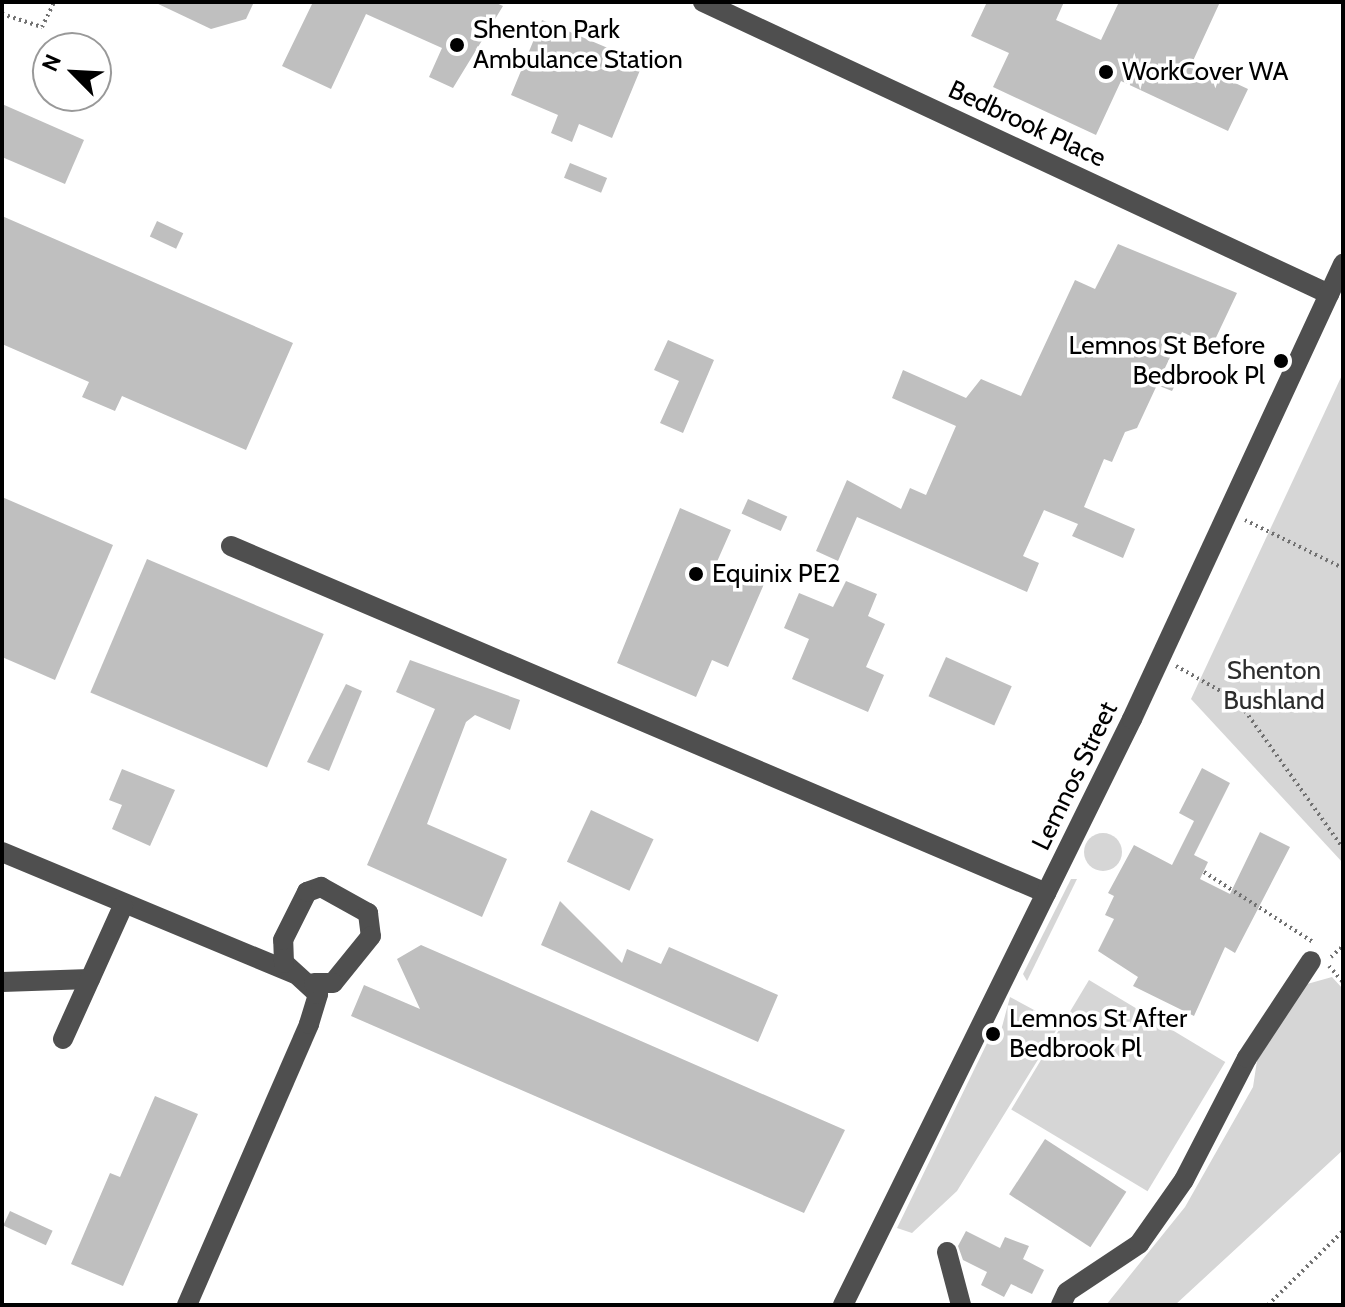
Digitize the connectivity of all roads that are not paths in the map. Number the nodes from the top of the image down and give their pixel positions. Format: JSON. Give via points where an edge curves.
{"nodes":[{"id":1,"x":703,"y":2,"type":"edge"},
{"id":2,"x":1343,"y":264,"type":"edge"},
{"id":3,"x":1329,"y":294,"type":"junction"},
{"id":4,"x":231,"y":546,"type":"dead end"},
{"id":5,"x":2,"y":852,"type":"edge"},
{"id":6,"x":1046,"y":893,"type":"junction"},
{"id":7,"x":123,"y":906,"type":"junction"},
{"id":8,"x":1321,"y":959,"type":"road end"},
{"id":9,"x":295,"y":974,"type":"junction"},
{"id":10,"x":90,"y":979,"type":"junction"},
{"id":11,"x":2,"y":982,"type":"edge"},
{"id":12,"x":314,"y":983,"type":"junction"},
{"id":13,"x":63,"y":1039,"type":"dead end"},
{"id":14,"x":947,"y":1252,"type":"dead end"},
{"id":15,"x":187,"y":1305,"type":"edge"},
{"id":16,"x":843,"y":1305,"type":"edge"},
{"id":17,"x":961,"y":1305,"type":"edge"},
{"id":18,"x":1061,"y":1305,"type":"edge"}],
"edges":[{"from":1,"to":3,"type":"street","name":"Bedbrook Place"},
{"from":2,"to":3,"type":"street","name":"Lemnos Street"},
{"from":3,"to":6,"type":"street","name":"Lemnos Street"},
{"from":4,"to":6,"type":"street"},
{"from":5,"to":7,"type":"street"},
{"from":6,"to":16,"type":"street","name":"Lemnos Street"},
{"from":7,"to":9,"type":"street"},
{"from":7,"to":10,"type":"street"},
{"from":8,"to":18,"type":"street","via":[[1139,1244],[1067,1292]]},
{"from":9,"to":12,"type":"street"},
{"from":9,"to":12,"type":"street","via":[[284,963],[292,914],[307,892],[341,894],[368,913],[371,936],[333,983]]},
{"from":10,"to":11,"type":"street"},
{"from":10,"to":13,"type":"street"},
{"from":12,"to":15,"type":"street","via":[[309,1024]]},
{"from":14,"to":17,"type":"street"}]}
